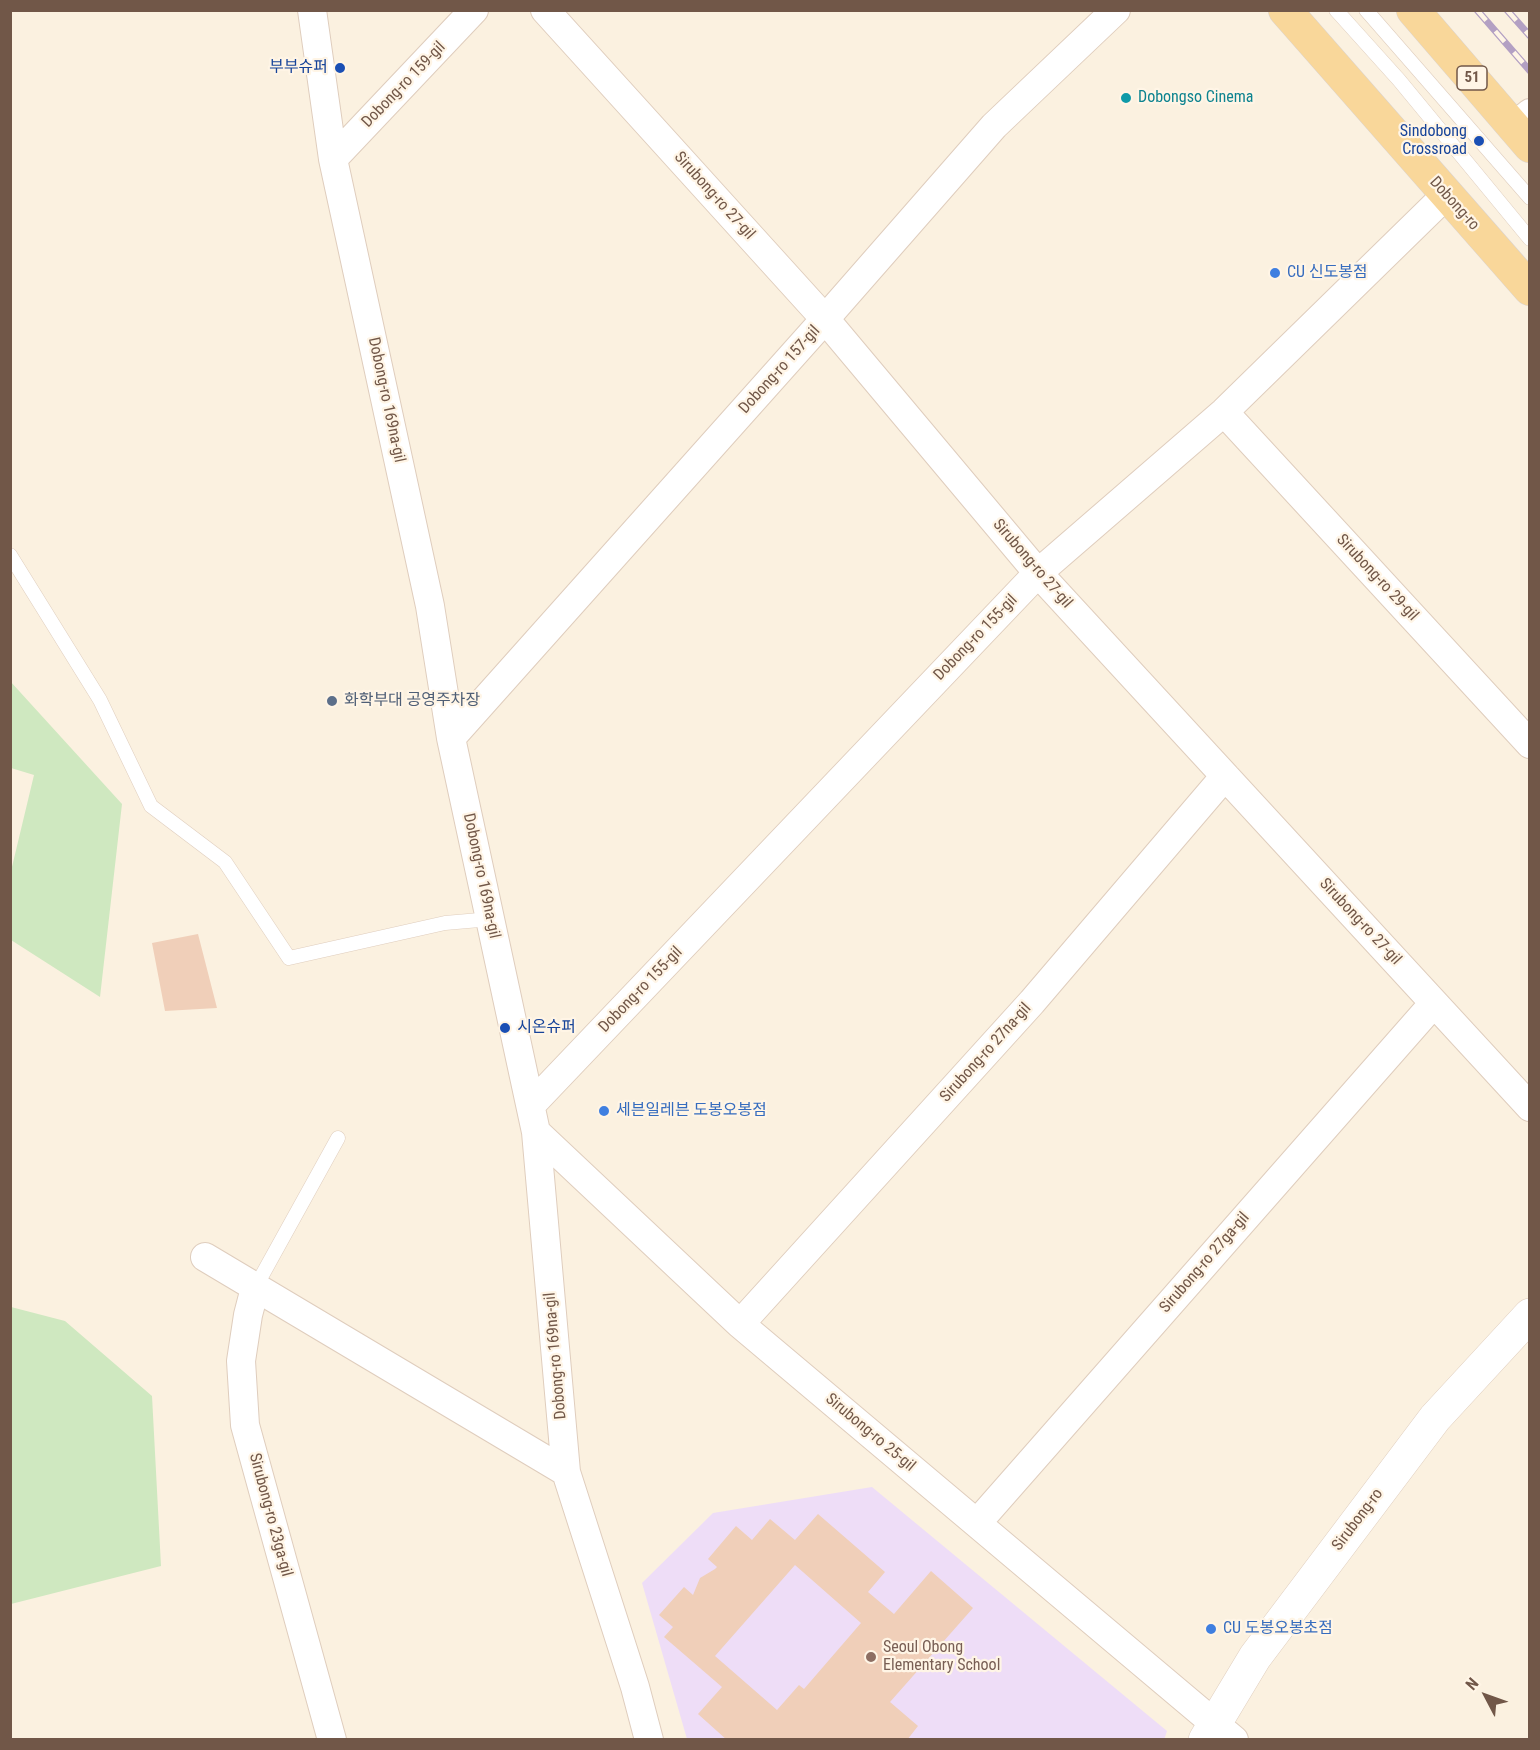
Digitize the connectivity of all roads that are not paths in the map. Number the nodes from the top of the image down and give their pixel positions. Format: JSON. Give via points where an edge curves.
{"nodes":[{"id":1,"x":312,"y":10,"type":"edge"},
{"id":2,"x":474,"y":10,"type":"edge"},
{"id":3,"x":545,"y":10,"type":"edge"},
{"id":4,"x":1116,"y":10,"type":"edge"},
{"id":5,"x":1285,"y":10,"type":"edge"},
{"id":6,"x":1336,"y":10,"type":"edge"},
{"id":7,"x":1366,"y":10,"type":"edge"},
{"id":8,"x":1413,"y":10,"type":"edge"},
{"id":9,"x":1524,"y":128,"type":"edge"},
{"id":10,"x":333,"y":159,"type":"junction"},
{"id":11,"x":1446,"y":195,"type":"junction"},
{"id":12,"x":1530,"y":198,"type":"edge"},
{"id":13,"x":1530,"y":239,"type":"edge"},
{"id":14,"x":1530,"y":289,"type":"edge"},
{"id":15,"x":825,"y":319,"type":"junction"},
{"id":16,"x":1224,"y":412,"type":"junction"},
{"id":17,"x":10,"y":555,"type":"edge"},
{"id":18,"x":1038,"y":573,"type":"junction"},
{"id":19,"x":451,"y":738,"type":"junction"},
{"id":20,"x":1530,"y":744,"type":"edge"},
{"id":21,"x":1225,"y":776,"type":"junction"},
{"id":22,"x":491,"y":919,"type":"junction"},
{"id":23,"x":1434,"y":1003,"type":"junction"},
{"id":24,"x":1530,"y":1107,"type":"edge"},
{"id":25,"x":533,"y":1119,"type":"junction"},
{"id":26,"x":338,"y":1138,"type":"dead end"},
{"id":27,"x":205,"y":1257,"type":"dead end"},
{"id":28,"x":255,"y":1287,"type":"junction"},
{"id":29,"x":1530,"y":1315,"type":"edge"},
{"id":30,"x":740,"y":1324,"type":"junction"},
{"id":31,"x":566,"y":1472,"type":"junction"},
{"id":32,"x":977,"y":1523,"type":"junction"},
{"id":33,"x":1218,"y":1734,"type":"edge"},
{"id":34,"x":332,"y":1740,"type":"edge"},
{"id":35,"x":649,"y":1740,"type":"edge"}],
"edges":[{"from":1,"to":10,"type":"street","name":"Dobong-ro 169na-gil"},
{"from":2,"to":10,"type":"street","name":"Dobong-ro 159-gil"},
{"from":3,"to":15,"type":"street","name":"Sirubong-ro 27-gil"},
{"from":4,"to":15,"type":"street","name":"Dobong-ro 157-gil","via":[[994,126]]},
{"from":5,"to":11,"type":"main road","name":"Dobong-ro"},
{"from":6,"to":13,"type":"lane"},
{"from":7,"to":12,"type":"lane"},
{"from":8,"to":9,"type":"main road","number":"51"},
{"from":10,"to":19,"type":"street","name":"Dobong-ro 169na-gil","via":[[430,606]]},
{"from":11,"to":14,"type":"main road","name":"Dobong-ro"},
{"from":11,"to":16,"type":"street","name":"Dobong-ro 155-gil"},
{"from":15,"to":18,"type":"street","name":"Sirubong-ro 27-gil"},
{"from":15,"to":19,"type":"street","name":"Dobong-ro 157-gil"},
{"from":16,"to":18,"type":"street","name":"Dobong-ro 155-gil"},
{"from":16,"to":20,"type":"street","name":"Sirubong-ro 29-gil"},
{"from":17,"to":22,"type":"lane","via":[[100,700],[151,806],[225,862],[289,958],[445,923]]},
{"from":18,"to":21,"type":"street","name":"Sirubong-ro 27-gil"},
{"from":18,"to":25,"type":"street","name":"Dobong-ro 155-gil"},
{"from":19,"to":22,"type":"street","name":"Dobong-ro 169na-gil"},
{"from":21,"to":23,"type":"street","name":"Sirubong-ro 27-gil"},
{"from":21,"to":30,"type":"street","name":"Sirubong-ro 27na-gil","via":[[1032,1002]]},
{"from":22,"to":25,"type":"street","name":"Dobong-ro 169na-gil"},
{"from":23,"to":24,"type":"street","name":"Sirubong-ro 27-gil"},
{"from":23,"to":32,"type":"street","name":"Sirubong-ro 27ga-gil"},
{"from":25,"to":30,"type":"street","name":"Sirubong-ro 25-gil"},
{"from":25,"to":31,"type":"street","name":"Dobong-ro 169na-gil"},
{"from":26,"to":28,"type":"lane"},
{"from":27,"to":28,"type":"street"},
{"from":28,"to":31,"type":"street"},
{"from":28,"to":34,"type":"street","name":"Sirubong-ro 23ga-gil","via":[[241,1360],[245,1425]]},
{"from":29,"to":33,"type":"street","name":"Sirubong-ro","via":[[1434,1418],[1255,1657]]},
{"from":30,"to":32,"type":"street","name":"Sirubong-ro 25-gil"},
{"from":31,"to":35,"type":"street","name":"Dobong-ro 169na-gil"},
{"from":32,"to":33,"type":"street","name":"Sirubong-ro 25-gil"}]}
